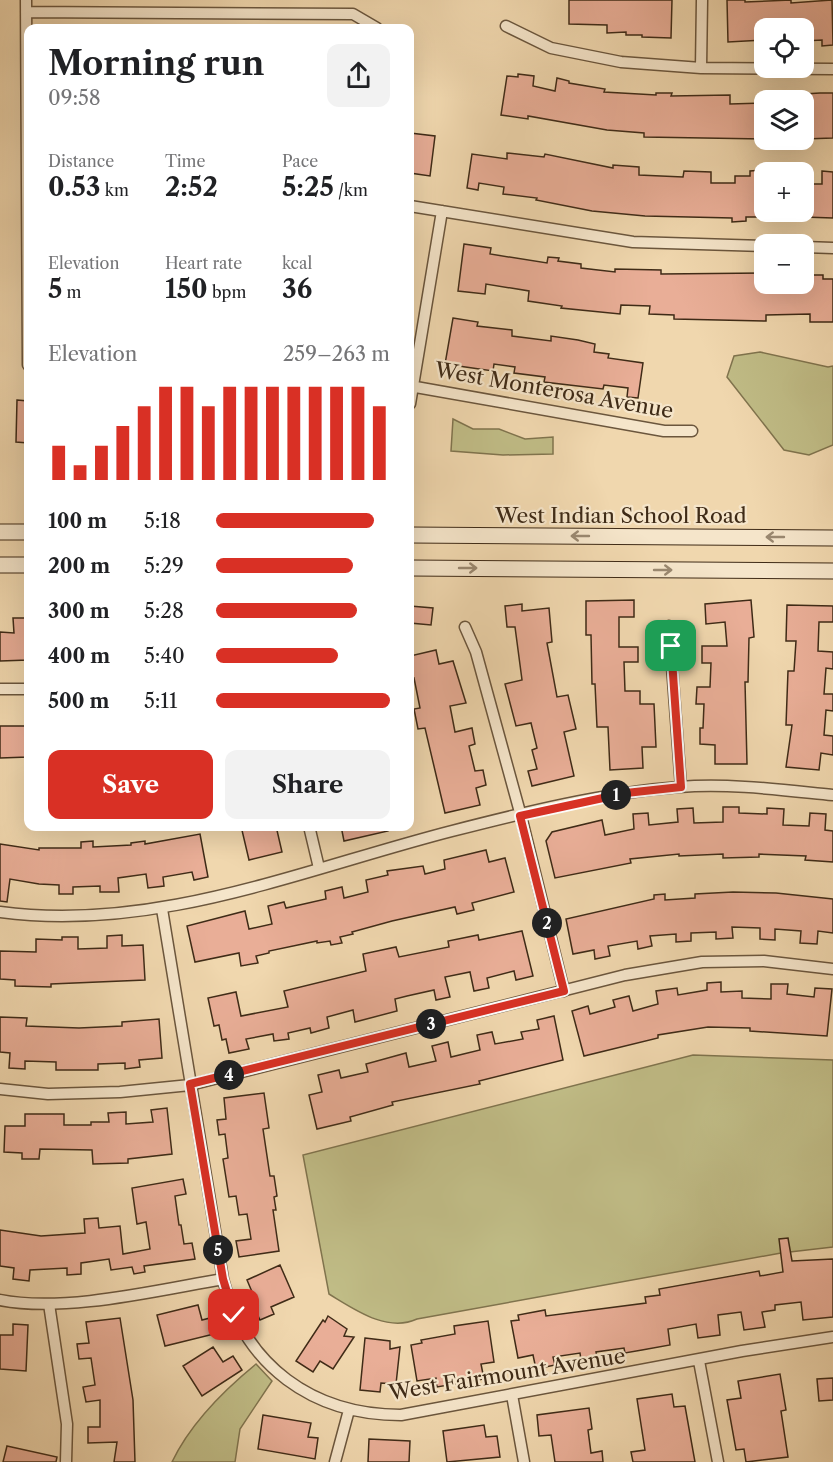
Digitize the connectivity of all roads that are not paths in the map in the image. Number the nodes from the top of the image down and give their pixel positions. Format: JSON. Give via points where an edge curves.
{"nodes":[{"id":1,"x":702,"y":0,"type":"edge"},
{"id":2,"x":26,"y":6,"type":"edge"},
{"id":3,"x":26,"y":24,"type":"edge"},
{"id":4,"x":370,"y":24,"type":"edge"},
{"id":5,"x":506,"y":27,"type":"dead end"},
{"id":6,"x":701,"y":68,"type":"junction"},
{"id":7,"x":833,"y":69,"type":"edge"},
{"id":8,"x":414,"y":207,"type":"edge"},
{"id":9,"x":442,"y":211,"type":"junction"},
{"id":10,"x":754,"y":246,"type":"edge"},
{"id":11,"x":814,"y":247,"type":"edge"},
{"id":12,"x":833,"y":248,"type":"edge"},
{"id":13,"x":414,"y":369,"type":"edge"},
{"id":14,"x":414,"y":387,"type":"edge"},
{"id":15,"x":692,"y":431,"type":"dead end"},
{"id":16,"x":0,"y":532,"type":"edge"},
{"id":17,"x":24,"y":532,"type":"edge"},
{"id":18,"x":414,"y":535,"type":"edge"},
{"id":19,"x":833,"y":537,"type":"edge"},
{"id":20,"x":0,"y":565,"type":"edge"},
{"id":21,"x":24,"y":565,"type":"edge"},
{"id":22,"x":414,"y":568,"type":"edge"},
{"id":23,"x":833,"y":571,"type":"edge"},
{"id":24,"x":465,"y":627,"type":"dead end"},
{"id":25,"x":669,"y":627,"type":"dead end"},
{"id":26,"x":0,"y":689,"type":"edge"},
{"id":27,"x":24,"y":689,"type":"edge"},
{"id":28,"x":681,"y":787,"type":"junction"},
{"id":29,"x":833,"y":795,"type":"edge"},
{"id":30,"x":520,"y":816,"type":"junction"},
{"id":31,"x":310,"y":831,"type":"edge"},
{"id":32,"x":319,"y":868,"type":"junction"},
{"id":33,"x":162,"y":909,"type":"junction"},
{"id":34,"x":0,"y":912,"type":"edge"},
{"id":35,"x":833,"y":969,"type":"edge"},
{"id":36,"x":564,"y":991,"type":"junction"},
{"id":37,"x":190,"y":1084,"type":"junction"},
{"id":38,"x":0,"y":1089,"type":"edge"},
{"id":39,"x":223,"y":1279,"type":"junction"},
{"id":40,"x":0,"y":1300,"type":"edge"},
{"id":41,"x":49,"y":1304,"type":"junction"},
{"id":42,"x":833,"y":1337,"type":"edge"},
{"id":43,"x":699,"y":1360,"type":"junction"},
{"id":44,"x":512,"y":1395,"type":"junction"},
{"id":45,"x":349,"y":1410,"type":"junction"},
{"id":46,"x":66,"y":1462,"type":"edge"},
{"id":47,"x":335,"y":1462,"type":"edge"},
{"id":48,"x":524,"y":1462,"type":"edge"},
{"id":49,"x":718,"y":1462,"type":"edge"}],
"edges":[{"from":1,"to":6,"type":"street"},
{"from":2,"to":3,"type":"street"},
{"from":2,"to":4,"type":"street","via":[[353,14]]},
{"from":5,"to":6,"type":"street","via":[[551,48],[621,62]]},
{"from":6,"to":7,"type":"street"},
{"from":8,"to":9,"type":"street"},
{"from":9,"to":10,"type":"street","via":[[633,242]]},
{"from":9,"to":13,"type":"street"},
{"from":11,"to":12,"type":"street"},
{"from":14,"to":15,"type":"street","name":"West Monterosa Avenue","via":[[664,431]]},
{"from":16,"to":17,"type":"main road"},
{"from":19,"to":18,"type":"main road","name":"West Indian School Road","one_way":true},
{"from":20,"to":21,"type":"main road"},
{"from":22,"to":23,"type":"main road","one_way":true},
{"from":24,"to":30,"type":"street","via":[[476,652]]},
{"from":25,"to":28,"type":"street"},
{"from":26,"to":27,"type":"street"},
{"from":28,"to":29,"type":"street","via":[[761,788]]},
{"from":28,"to":30,"type":"street","via":[[626,793]]},
{"from":30,"to":32,"type":"street"},
{"from":30,"to":36,"type":"street"},
{"from":31,"to":32,"type":"street"},
{"from":32,"to":33,"type":"street"},
{"from":33,"to":34,"type":"street","via":[[71,915]]},
{"from":33,"to":37,"type":"street","name":"West Fairmount Avenue"},
{"from":35,"to":36,"type":"street","via":[[764,961],[702,962],[625,975]]},
{"from":36,"to":37,"type":"street"},
{"from":37,"to":38,"type":"street","via":[[120,1092],[48,1094]]},
{"from":37,"to":39,"type":"street","name":"West Fairmount Avenue"},
{"from":39,"to":41,"type":"street"},
{"from":39,"to":45,"type":"street","name":"West Fairmount Avenue","via":[[234,1315],[262,1357],[298,1387]]},
{"from":40,"to":41,"type":"street"},
{"from":41,"to":46,"type":"street","via":[[66,1424]]},
{"from":42,"to":43,"type":"street","name":"West Fairmount Avenue"},
{"from":43,"to":44,"type":"street","name":"West Fairmount Avenue"},
{"from":43,"to":49,"type":"street"},
{"from":44,"to":45,"type":"street","name":"West Fairmount Avenue","via":[[401,1415]]},
{"from":44,"to":48,"type":"street"},
{"from":45,"to":47,"type":"street"}]}
